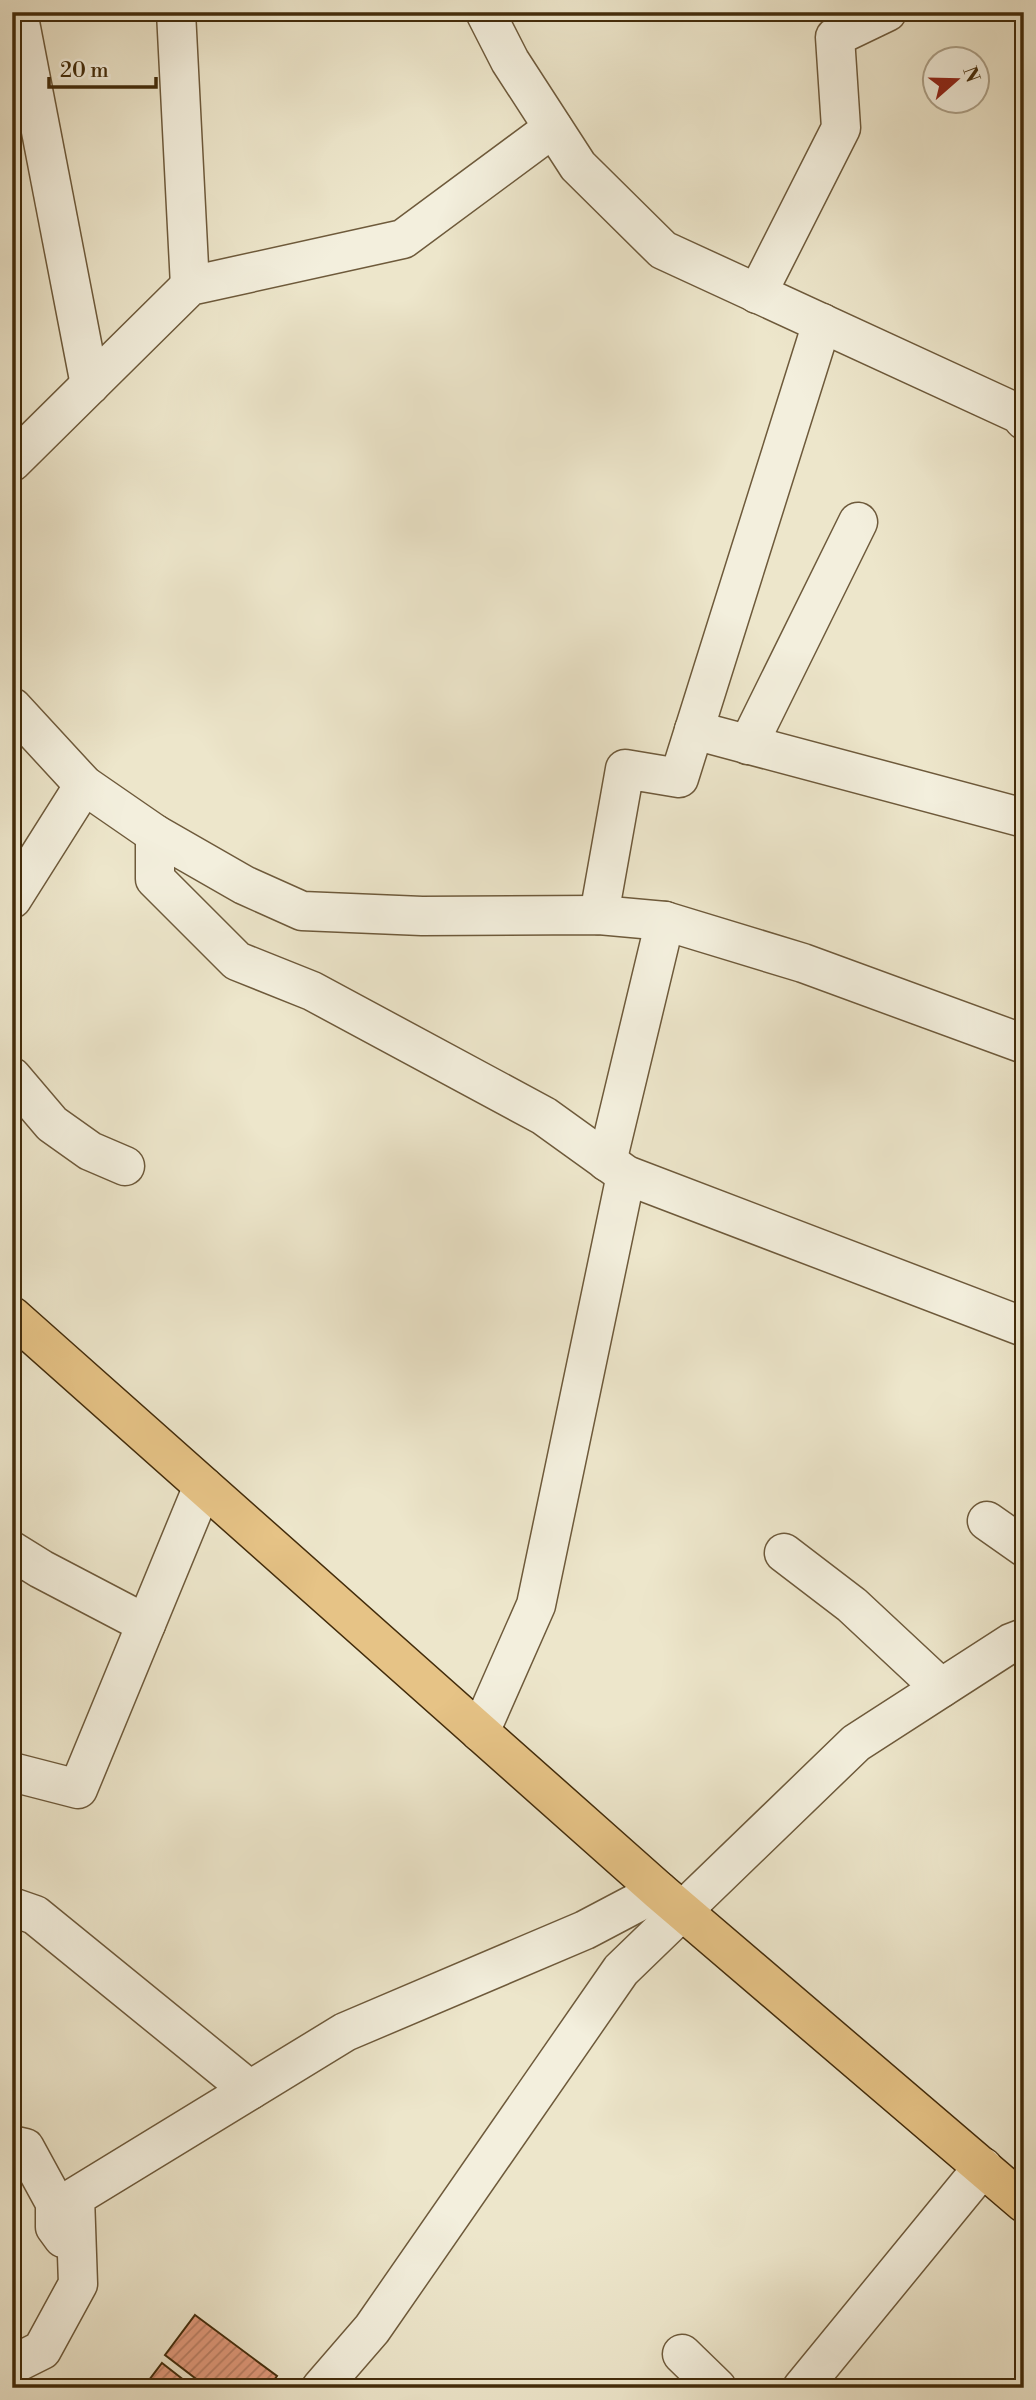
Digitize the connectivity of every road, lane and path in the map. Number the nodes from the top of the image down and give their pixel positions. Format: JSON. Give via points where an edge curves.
{"nodes":[{"id":1,"x":18,"y":12,"type":"edge"},
{"id":2,"x":176,"y":12,"type":"edge"},
{"id":3,"x":485,"y":12,"type":"edge"},
{"id":4,"x":887,"y":12,"type":"edge"},
{"id":5,"x":553,"y":128,"type":"junction"},
{"id":6,"x":190,"y":286,"type":"junction"},
{"id":7,"x":757,"y":294,"type":"junction"},
{"id":8,"x":822,"y":323,"type":"junction"},
{"id":9,"x":90,"y":385,"type":"junction"},
{"id":10,"x":1022,"y":415,"type":"edge"},
{"id":11,"x":12,"y":462,"type":"edge"},
{"id":12,"x":858,"y":522,"type":"dead end"},
{"id":13,"x":12,"y":708,"type":"edge"},
{"id":14,"x":694,"y":730,"type":"junction"},
{"id":15,"x":748,"y":745,"type":"junction"},
{"id":16,"x":84,"y":785,"type":"junction"},
{"id":17,"x":1024,"y":818,"type":"edge"},
{"id":18,"x":155,"y":834,"type":"junction"},
{"id":19,"x":12,"y":899,"type":"edge"},
{"id":20,"x":599,"y":915,"type":"junction"},
{"id":21,"x":665,"y":921,"type":"junction"},
{"id":22,"x":1024,"y":1044,"type":"edge"},
{"id":23,"x":12,"y":1077,"type":"edge"},
{"id":24,"x":125,"y":1166,"type":"dead end"},
{"id":25,"x":617,"y":1169,"type":"junction"},
{"id":26,"x":12,"y":1316,"type":"edge"},
{"id":27,"x":1024,"y":1327,"type":"edge"},
{"id":28,"x":203,"y":1486,"type":"junction"},
{"id":29,"x":987,"y":1521,"type":"dead end"},
{"id":30,"x":1024,"y":1547,"type":"edge"},
{"id":31,"x":12,"y":1551,"type":"edge"},
{"id":32,"x":784,"y":1553,"type":"dead end"},
{"id":33,"x":146,"y":1624,"type":"junction"},
{"id":34,"x":1024,"y":1638,"type":"edge"},
{"id":35,"x":942,"y":1688,"type":"junction"},
{"id":36,"x":480,"y":1732,"type":"junction"},
{"id":37,"x":12,"y":1772,"type":"edge"},
{"id":38,"x":671,"y":1901,"type":"junction"},
{"id":39,"x":12,"y":1907,"type":"edge"},
{"id":40,"x":250,"y":2090,"type":"junction"},
{"id":41,"x":12,"y":2145,"type":"edge"},
{"id":42,"x":983,"y":2167,"type":"junction"},
{"id":43,"x":1024,"y":2203,"type":"edge"},
{"id":44,"x":77,"y":2256,"type":"junction"},
{"id":45,"x":682,"y":2354,"type":"dead end"},
{"id":46,"x":12,"y":2365,"type":"edge"},
{"id":47,"x":321,"y":2388,"type":"edge"},
{"id":48,"x":717,"y":2388,"type":"edge"},
{"id":49,"x":802,"y":2388,"type":"edge"}],
"edges":[{"from":1,"to":9,"type":"street"},
{"from":2,"to":6,"type":"street"},
{"from":3,"to":5,"type":"street"},
{"from":4,"to":7,"type":"street","via":[[835,37],[841,128]]},
{"from":5,"to":6,"type":"street","via":[[403,239]]},
{"from":5,"to":7,"type":"street","via":[[578,166],[663,250]]},
{"from":6,"to":9,"type":"street"},
{"from":7,"to":8,"type":"street"},
{"from":8,"to":10,"type":"street"},
{"from":8,"to":14,"type":"street"},
{"from":9,"to":11,"type":"street"},
{"from":12,"to":15,"type":"street"},
{"from":13,"to":16,"type":"street"},
{"from":14,"to":15,"type":"street"},
{"from":14,"to":20,"type":"street","via":[[679,778],[625,769]]},
{"from":15,"to":17,"type":"street"},
{"from":16,"to":18,"type":"street"},
{"from":16,"to":19,"type":"street"},
{"from":18,"to":20,"type":"street","via":[[244,885],[302,911]]},
{"from":18,"to":25,"type":"street","via":[[155,879],[236,961],[312,991],[532,1109]]},
{"from":20,"to":21,"type":"street"},
{"from":21,"to":22,"type":"street","via":[[803,962]]},
{"from":21,"to":25,"type":"street"},
{"from":23,"to":24,"type":"street","via":[[52,1124],[90,1151]]},
{"from":25,"to":27,"type":"street"},
{"from":25,"to":36,"type":"street","via":[[536,1605]]},
{"from":26,"to":28,"type":"main road"},
{"from":28,"to":33,"type":"street"},
{"from":28,"to":36,"type":"main road"},
{"from":29,"to":30,"type":"street"},
{"from":31,"to":33,"type":"street"},
{"from":32,"to":35,"type":"street","via":[[852,1605]]},
{"from":33,"to":37,"type":"street","via":[[78,1789]]},
{"from":34,"to":35,"type":"street"},
{"from":35,"to":38,"type":"street","via":[[856,1743]]},
{"from":36,"to":38,"type":"main road"},
{"from":38,"to":40,"type":"street","via":[[586,1930],[345,2032]]},
{"from":38,"to":42,"type":"main road"},
{"from":38,"to":47,"type":"street","via":[[372,2329]]},
{"from":39,"to":40,"type":"street","via":[[35,1915]]},
{"from":40,"to":44,"type":"street","via":[[75,2197]]},
{"from":41,"to":44,"type":"street","via":[[25,2148],[55,2203],[55,2227]]},
{"from":42,"to":43,"type":"main road"},
{"from":42,"to":49,"type":"street"},
{"from":44,"to":46,"type":"street","via":[[78,2284],[42,2350]]},
{"from":45,"to":48,"type":"street"}]}
